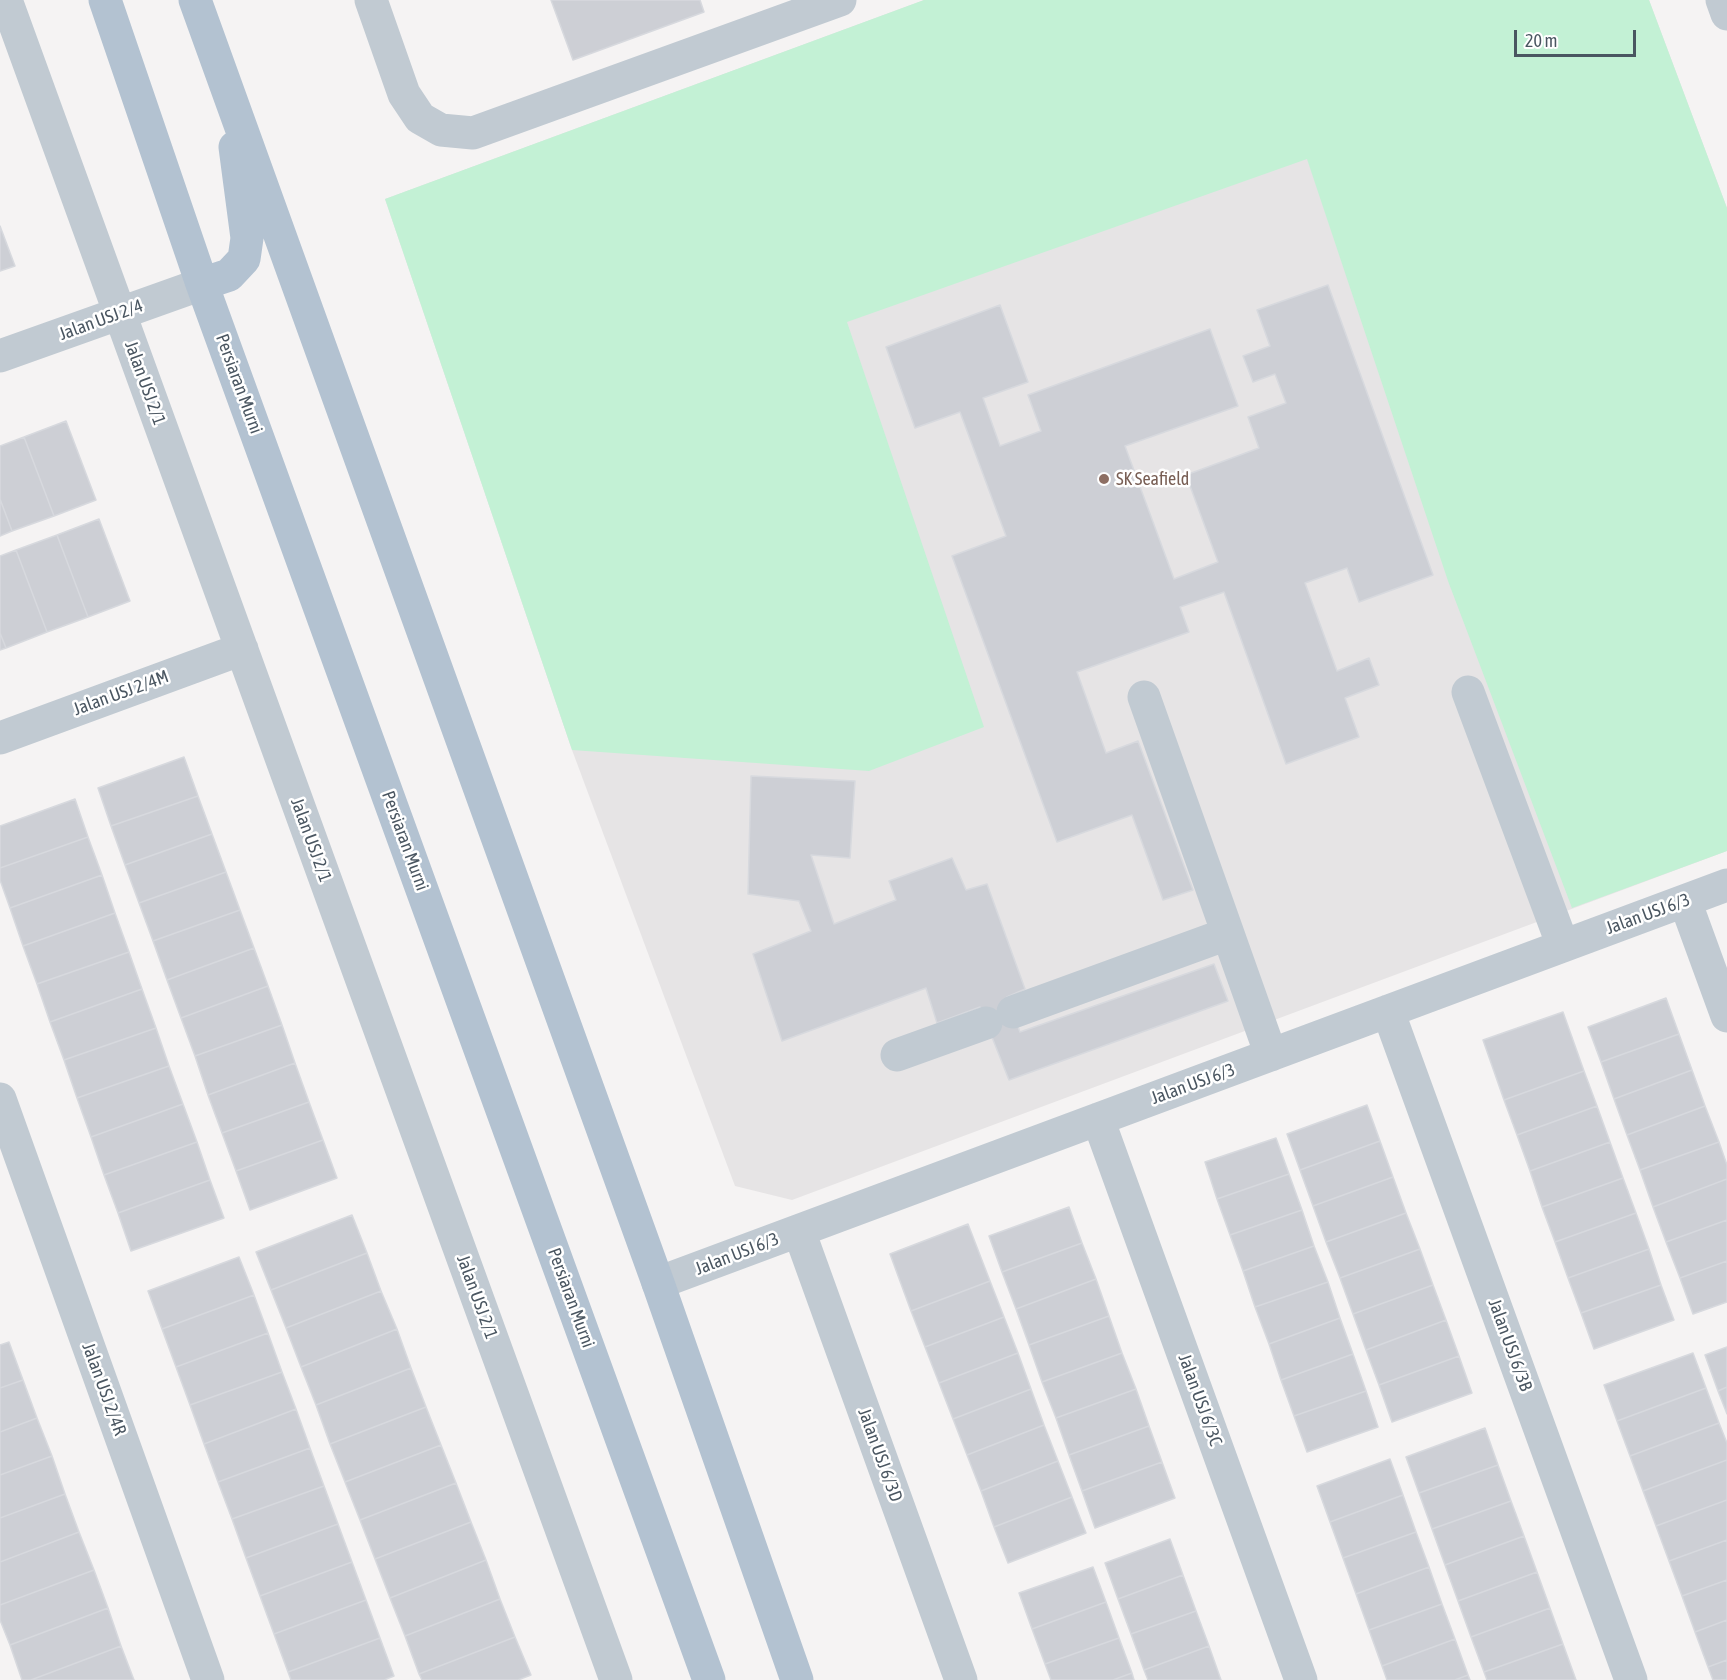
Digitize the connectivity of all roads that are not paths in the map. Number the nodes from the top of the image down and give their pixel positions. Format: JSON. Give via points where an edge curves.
{"nodes":[{"id":1,"x":105,"y":0,"type":"edge"},
{"id":2,"x":195,"y":0,"type":"edge"},
{"id":3,"x":371,"y":0,"type":"edge"},
{"id":4,"x":840,"y":0,"type":"edge"},
{"id":5,"x":1722,"y":0,"type":"edge"},
{"id":6,"x":6,"y":11,"type":"edge"},
{"id":7,"x":1727,"y":14,"type":"edge"},
{"id":8,"x":228,"y":92,"type":"junction"},
{"id":9,"x":202,"y":284,"type":"junction"},
{"id":10,"x":120,"y":314,"type":"junction"},
{"id":11,"x":0,"y":356,"type":"edge"},
{"id":12,"x":242,"y":650,"type":"junction"},
{"id":13,"x":1468,"y":692,"type":"dead end"},
{"id":14,"x":1144,"y":697,"type":"dead end"},
{"id":15,"x":0,"y":738,"type":"edge"},
{"id":16,"x":1727,"y":885,"type":"edge"},
{"id":17,"x":1685,"y":901,"type":"junction"},
{"id":18,"x":1227,"y":934,"type":"junction"},
{"id":19,"x":1563,"y":946,"type":"junction"},
{"id":20,"x":1388,"y":1011,"type":"junction"},
{"id":21,"x":1727,"y":1016,"type":"edge"},
{"id":22,"x":897,"y":1055,"type":"dead end"},
{"id":23,"x":1271,"y":1055,"type":"junction"},
{"id":24,"x":0,"y":1099,"type":"edge"},
{"id":25,"x":1098,"y":1119,"type":"junction"},
{"id":26,"x":799,"y":1231,"type":"junction"},
{"id":27,"x":658,"y":1283,"type":"junction"},
{"id":28,"x":208,"y":1680,"type":"edge"},
{"id":29,"x":616,"y":1680,"type":"edge"},
{"id":30,"x":709,"y":1680,"type":"edge"},
{"id":31,"x":797,"y":1680,"type":"edge"},
{"id":32,"x":961,"y":1680,"type":"edge"},
{"id":33,"x":1301,"y":1680,"type":"edge"},
{"id":34,"x":1631,"y":1680,"type":"edge"}],
"edges":[{"from":1,"to":9,"type":"main road","name":"Persiaran Murni"},
{"from":2,"to":8,"type":"main road"},
{"from":3,"to":4,"type":"street","via":[[404,94],[420,118],[441,130],[473,133]]},
{"from":5,"to":7,"type":"street"},
{"from":6,"to":10,"type":"street","name":"Jalan USJ 2/1"},
{"from":8,"to":9,"type":"main road","via":[[247,238],[244,259],[230,275]]},
{"from":8,"to":27,"type":"main road"},
{"from":9,"to":10,"type":"street","name":"Jalan USJ 2/4"},
{"from":9,"to":30,"type":"main road","name":"Persiaran Murni"},
{"from":10,"to":11,"type":"street","name":"Jalan USJ 2/4"},
{"from":10,"to":12,"type":"street","name":"Jalan USJ 2/1"},
{"from":12,"to":15,"type":"street","name":"Jalan USJ 2/4M"},
{"from":12,"to":29,"type":"street","name":"Jalan USJ 2/1"},
{"from":13,"to":19,"type":"street"},
{"from":14,"to":18,"type":"street"},
{"from":16,"to":17,"type":"street","name":"Jalan USJ 6/3"},
{"from":17,"to":19,"type":"street","name":"Jalan USJ 6/3"},
{"from":17,"to":21,"type":"street"},
{"from":18,"to":22,"type":"street"},
{"from":18,"to":23,"type":"street"},
{"from":19,"to":20,"type":"street","name":"Jalan USJ 6/3"},
{"from":20,"to":23,"type":"street","name":"Jalan USJ 6/3"},
{"from":20,"to":34,"type":"street","name":"Jalan USJ 6/3B"},
{"from":23,"to":25,"type":"street","name":"Jalan USJ 6/3"},
{"from":24,"to":28,"type":"street","name":"Jalan USJ 2/4R"},
{"from":25,"to":26,"type":"street","name":"Jalan USJ 6/3"},
{"from":25,"to":33,"type":"street","name":"Jalan USJ 6/3C"},
{"from":26,"to":27,"type":"street","name":"Jalan USJ 6/3"},
{"from":26,"to":32,"type":"street","name":"Jalan USJ 6/3D"},
{"from":27,"to":31,"type":"main road"}]}
